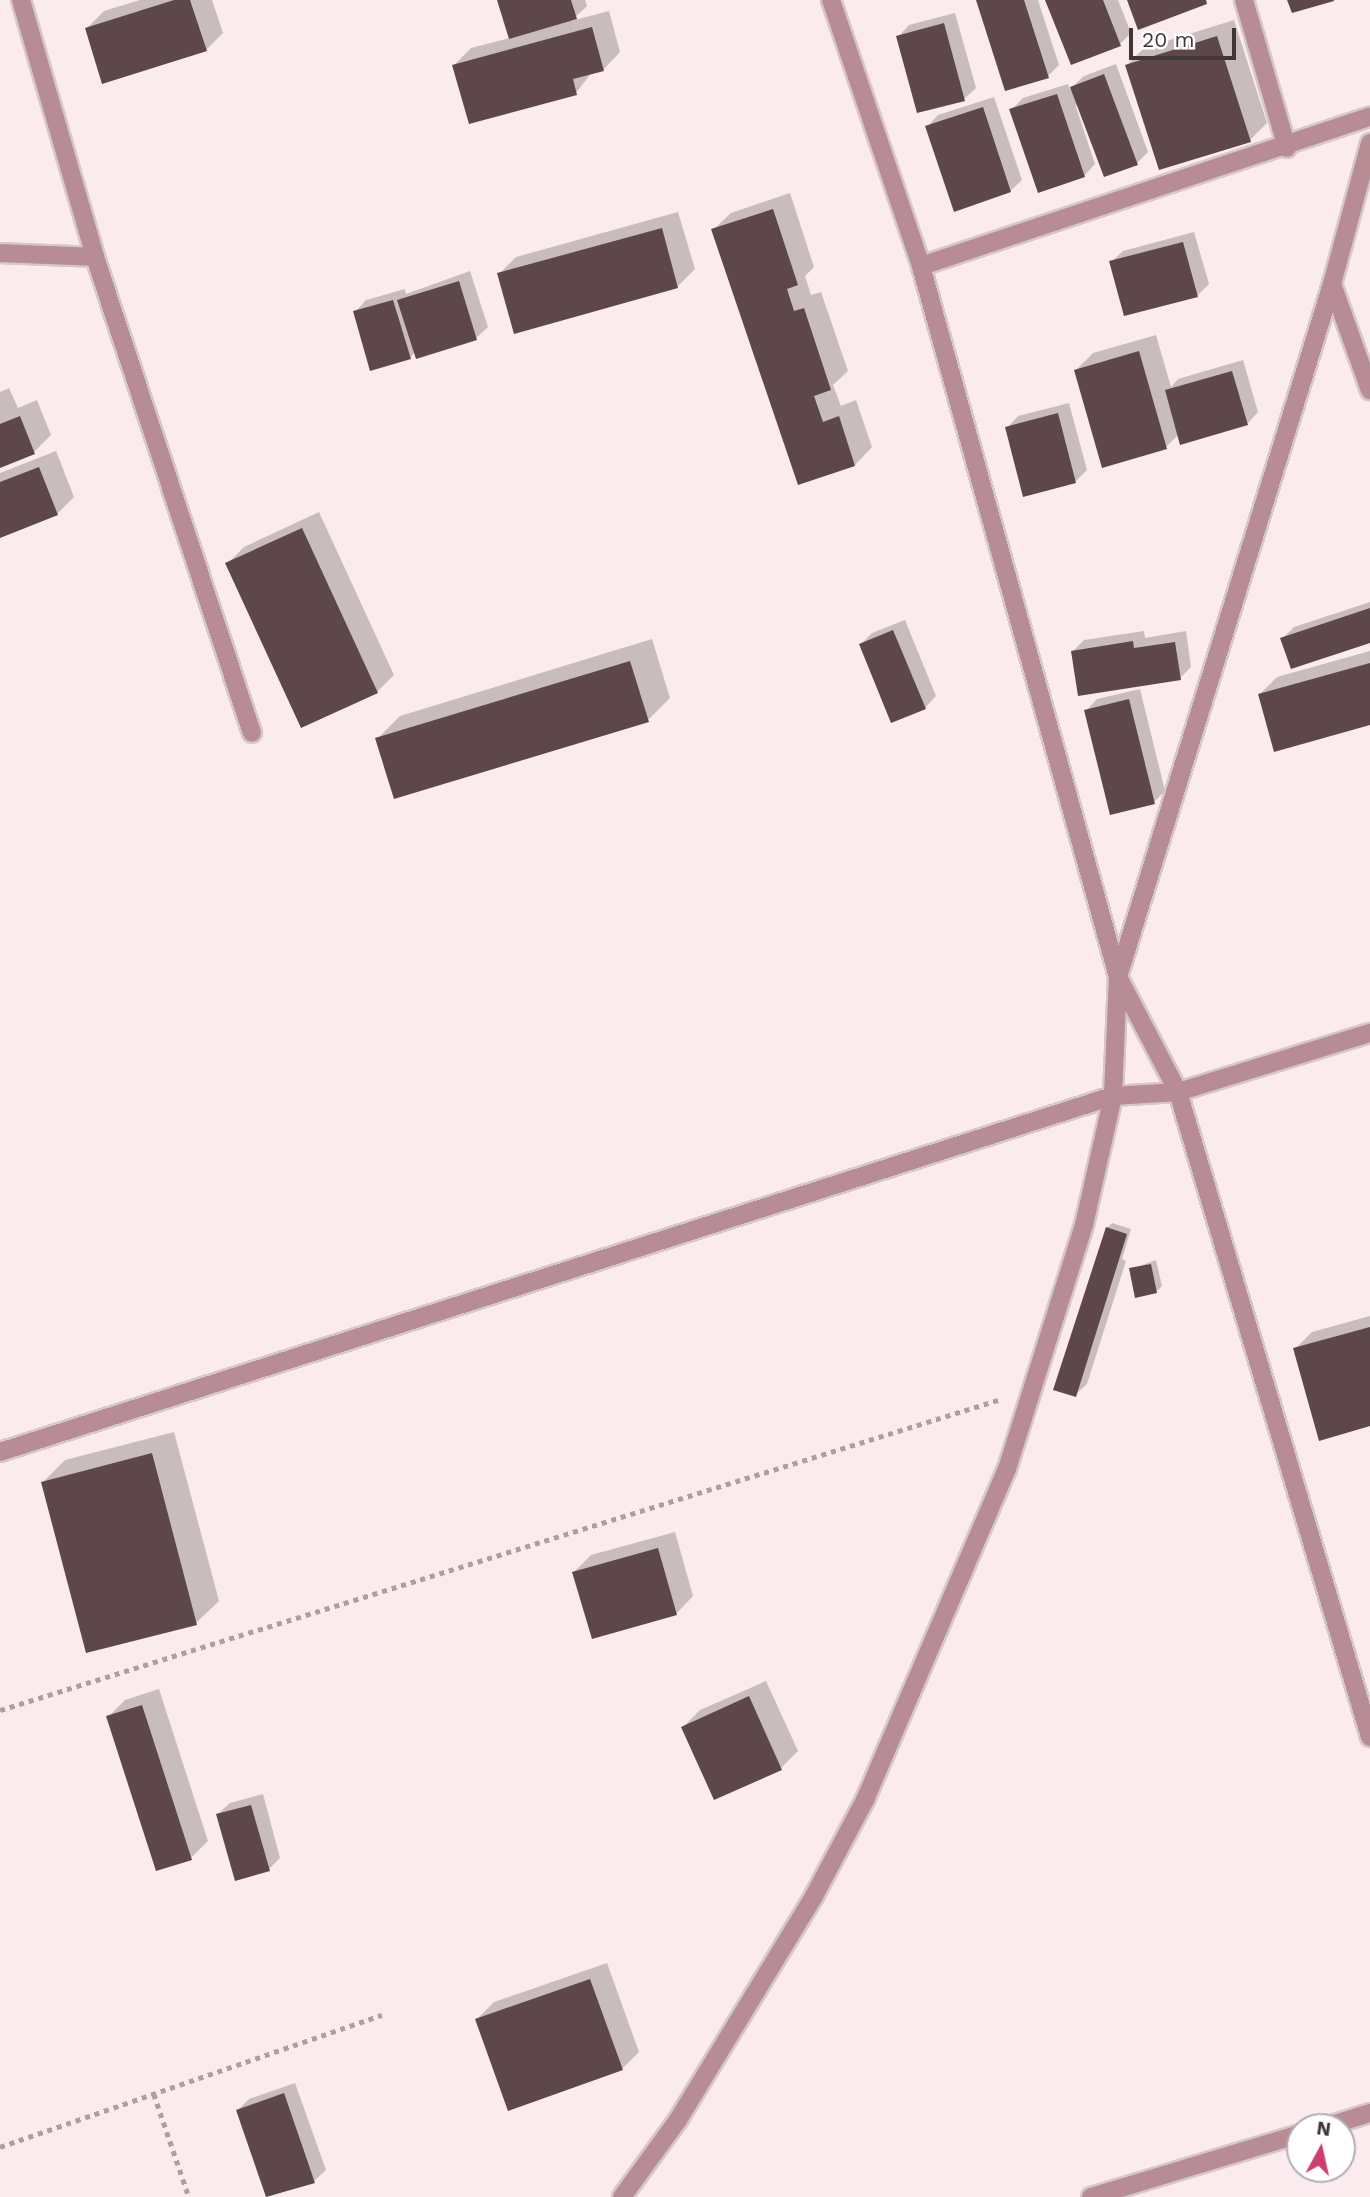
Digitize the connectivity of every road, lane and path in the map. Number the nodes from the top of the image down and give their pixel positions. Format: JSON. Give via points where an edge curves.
{"nodes":[{"id":1,"x":21,"y":0,"type":"edge"},
{"id":2,"x":831,"y":0,"type":"edge"},
{"id":3,"x":1244,"y":0,"type":"edge"},
{"id":4,"x":1370,"y":117,"type":"edge"},
{"id":5,"x":1370,"y":143,"type":"edge"},
{"id":6,"x":1287,"y":148,"type":"junction"},
{"id":7,"x":0,"y":253,"type":"edge"},
{"id":8,"x":95,"y":257,"type":"junction"},
{"id":9,"x":921,"y":267,"type":"junction"},
{"id":10,"x":1332,"y":284,"type":"junction"},
{"id":11,"x":1370,"y":390,"type":"edge"},
{"id":12,"x":252,"y":733,"type":"dead end"},
{"id":13,"x":1118,"y":977,"type":"junction"},
{"id":14,"x":1370,"y":1033,"type":"edge"},
{"id":15,"x":1178,"y":1092,"type":"junction"},
{"id":16,"x":1113,"y":1096,"type":"junction"},
{"id":17,"x":1032,"y":1389,"type":"junction"},
{"id":18,"x":0,"y":1452,"type":"edge"},
{"id":19,"x":0,"y":1710,"type":"edge"},
{"id":20,"x":1370,"y":1737,"type":"edge"},
{"id":21,"x":382,"y":2015,"type":"dead end"},
{"id":22,"x":153,"y":2094,"type":"junction"},
{"id":23,"x":1286,"y":2138,"type":"edge"},
{"id":24,"x":0,"y":2147,"type":"edge"},
{"id":25,"x":190,"y":2197,"type":"edge"},
{"id":26,"x":622,"y":2197,"type":"edge"},
{"id":27,"x":1091,"y":2197,"type":"edge"}],
"edges":[{"from":1,"to":8,"type":"street"},
{"from":2,"to":9,"type":"street"},
{"from":3,"to":6,"type":"street"},
{"from":4,"to":6,"type":"street"},
{"from":5,"to":10,"type":"street"},
{"from":6,"to":9,"type":"street"},
{"from":7,"to":8,"type":"street"},
{"from":8,"to":12,"type":"street"},
{"from":9,"to":13,"type":"street"},
{"from":10,"to":11,"type":"street"},
{"from":10,"to":13,"type":"street"},
{"from":13,"to":15,"type":"street"},
{"from":13,"to":16,"type":"street"},
{"from":14,"to":15,"type":"street"},
{"from":15,"to":16,"type":"street"},
{"from":15,"to":20,"type":"street"},
{"from":16,"to":17,"type":"street","via":[[1084,1225]]},
{"from":16,"to":18,"type":"street"},
{"from":17,"to":19,"type":"path"},
{"from":17,"to":26,"type":"street","via":[[1002,1481],[865,1800],[814,1896],[678,2120]]},
{"from":21,"to":22,"type":"path"},
{"from":22,"to":24,"type":"path"},
{"from":22,"to":25,"type":"path"},
{"from":23,"to":27,"type":"street"}]}
